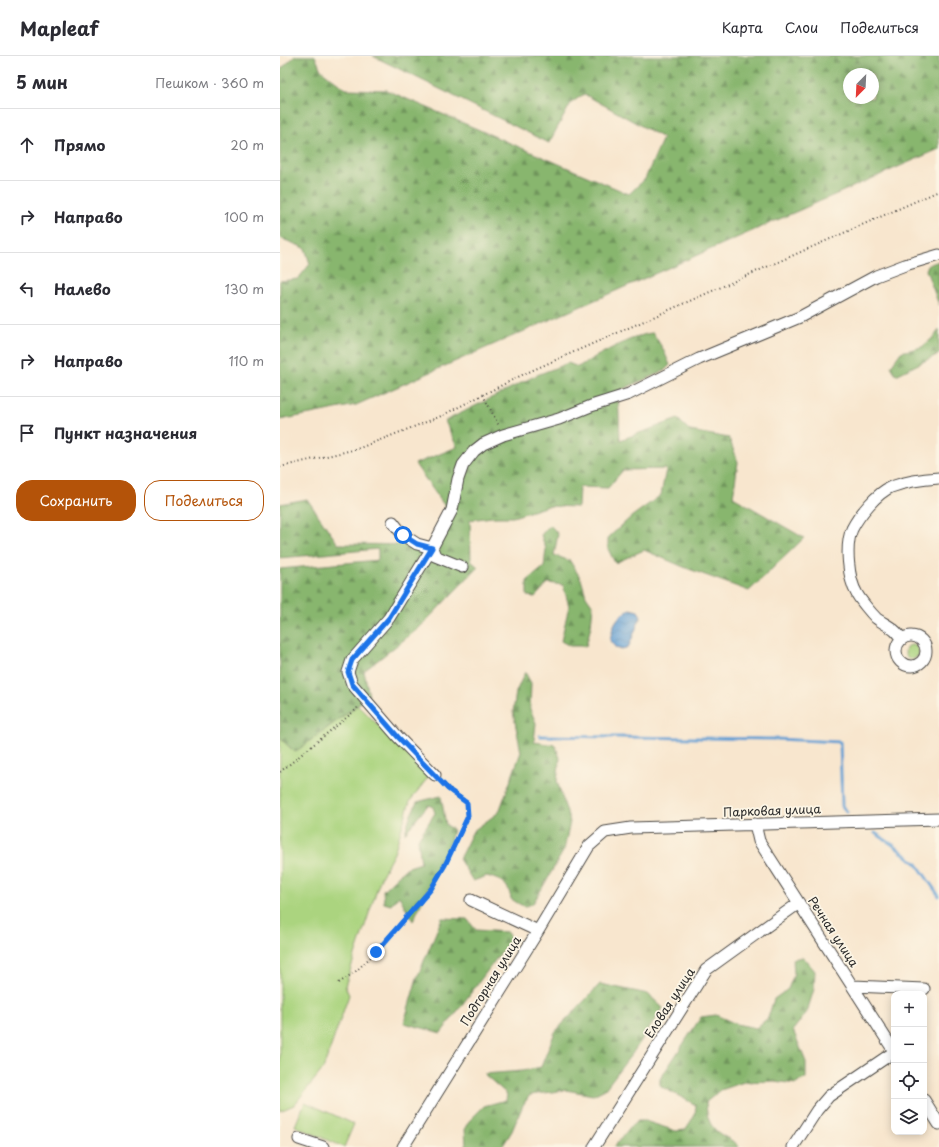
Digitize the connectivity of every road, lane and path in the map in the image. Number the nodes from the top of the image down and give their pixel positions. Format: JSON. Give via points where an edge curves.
{"nodes":[{"id":1,"x":939,"y":191,"type":"edge"},
{"id":2,"x":939,"y":255,"type":"edge"},
{"id":3,"x":484,"y":395,"type":"junction"},
{"id":4,"x":503,"y":435,"type":"junction"},
{"id":5,"x":280,"y":467,"type":"edge"},
{"id":6,"x":939,"y":478,"type":"edge"},
{"id":7,"x":393,"y":522,"type":"dead end"},
{"id":8,"x":432,"y":548,"type":"junction"},
{"id":9,"x":462,"y":567,"type":"dead end"},
{"id":10,"x":902,"y":639,"type":"dead end"},
{"id":11,"x":357,"y":709,"type":"dead end"},
{"id":12,"x":280,"y":772,"type":"edge"},
{"id":13,"x":435,"y":775,"type":"joint"},
{"id":14,"x":939,"y":819,"type":"edge"},
{"id":15,"x":755,"y":824,"type":"junction"},
{"id":16,"x":605,"y":832,"type":"joint"},
{"id":17,"x":471,"y":900,"type":"dead end"},
{"id":18,"x":798,"y":903,"type":"junction"},
{"id":19,"x":538,"y":931,"type":"junction"},
{"id":20,"x":339,"y":983,"type":"dead end"},
{"id":21,"x":853,"y":986,"type":"junction"},
{"id":22,"x":924,"y":989,"type":"dead end"},
{"id":23,"x":891,"y":1046,"type":"edge"},
{"id":24,"x":891,"y":1053,"type":"edge"},
{"id":25,"x":927,"y":1105,"type":"edge"},
{"id":26,"x":939,"y":1124,"type":"edge"},
{"id":27,"x":299,"y":1139,"type":"dead end"},
{"id":28,"x":323,"y":1147,"type":"edge"},
{"id":29,"x":403,"y":1147,"type":"edge"},
{"id":30,"x":594,"y":1147,"type":"edge"},
{"id":31,"x":793,"y":1147,"type":"edge"}],
"edges":[{"from":1,"to":3,"type":"path","via":[[524,374]]},
{"from":2,"to":4,"type":"street","via":[[876,276],[800,318],[699,359],[629,394],[559,419]]},
{"from":3,"to":4,"type":"path"},
{"from":3,"to":5,"type":"path","via":[[439,417],[357,449]]},
{"from":4,"to":8,"type":"street","via":[[483,444],[463,465],[452,510]]},
{"from":6,"to":10,"type":"street","via":[[907,482],[890,488],[875,499],[852,530],[848,563],[857,594],[876,618]]},
{"from":7,"to":8,"type":"street","via":[[403,535],[417,544]]},
{"from":8,"to":9,"type":"street","via":[[435,556]]},
{"from":8,"to":13,"type":"street","via":[[389,618],[352,660],[348,672],[352,684]]},
{"from":11,"to":12,"type":"path"},
{"from":13,"to":20,"type":"path","via":[[467,803],[468,816],[431,889],[376,952]]},
{"from":14,"to":15,"type":"street","name":"Парковая улица"},
{"from":15,"to":16,"type":"street","name":"Парковая улица","via":[[631,828]]},
{"from":15,"to":18,"type":"street","name":"Речная улица","via":[[759,841]]},
{"from":16,"to":19,"type":"street","name":"Подгорная улица","via":[[589,846]]},
{"from":17,"to":19,"type":"street"},
{"from":18,"to":21,"type":"street","name":"Речная улица"},
{"from":18,"to":30,"type":"street","name":"Еловая улица","via":[[706,970]]},
{"from":19,"to":29,"type":"street","name":"Подгорная улица"},
{"from":21,"to":22,"type":"street"},
{"from":21,"to":23,"type":"street","name":"Речная улица"},
{"from":24,"to":31,"type":"street","via":[[829,1096]]},
{"from":25,"to":26,"type":"street"},
{"from":27,"to":28,"type":"street"}]}
